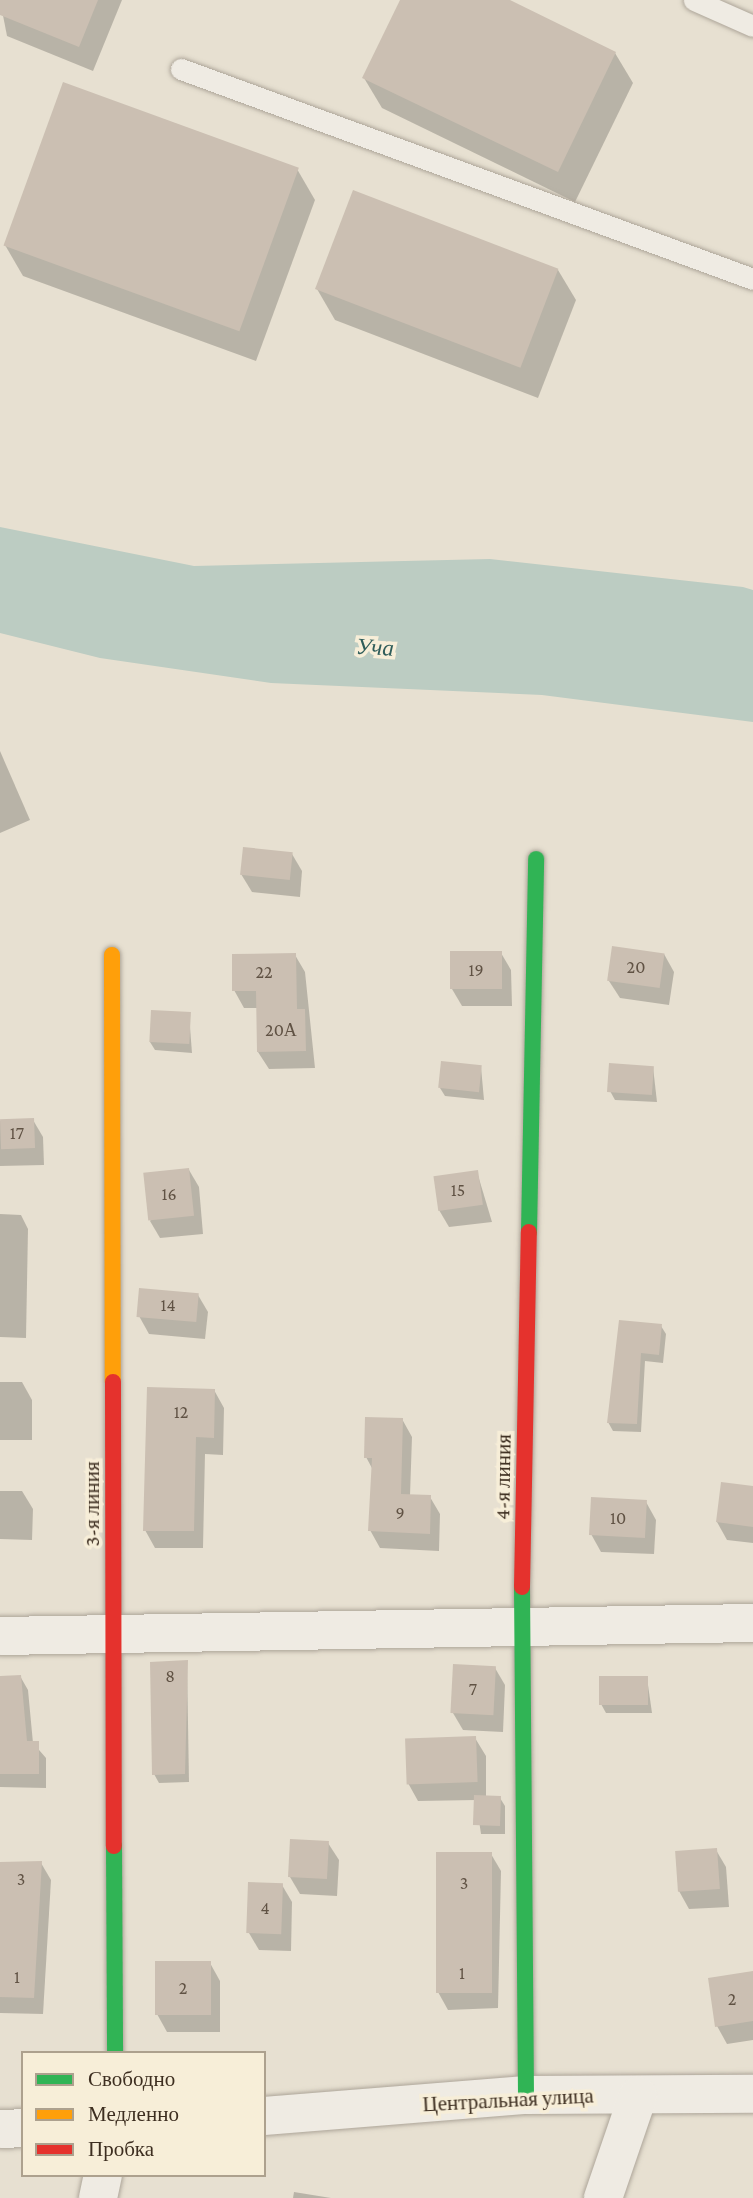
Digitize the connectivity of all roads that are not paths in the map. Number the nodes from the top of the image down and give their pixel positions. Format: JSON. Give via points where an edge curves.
{"nodes":[{"id":1,"x":694,"y":0,"type":"edge"},
{"id":2,"x":753,"y":26,"type":"edge"},
{"id":3,"x":181,"y":69,"type":"dead end"},
{"id":4,"x":753,"y":279,"type":"edge"},
{"id":5,"x":536,"y":859,"type":"dead end"},
{"id":6,"x":112,"y":954,"type":"dead end"},
{"id":7,"x":753,"y":1623,"type":"edge"},
{"id":8,"x":521,"y":1626,"type":"junction"},
{"id":9,"x":114,"y":1634,"type":"junction"},
{"id":10,"x":0,"y":1636,"type":"edge"},
{"id":11,"x":115,"y":2051,"type":"edge"},
{"id":12,"x":753,"y":2094,"type":"edge"},
{"id":13,"x":526,"y":2095,"type":"junction"},
{"id":14,"x":638,"y":2096,"type":"junction"},
{"id":15,"x":266,"y":2116,"type":"edge"},
{"id":16,"x":0,"y":2129,"type":"edge"},
{"id":17,"x":21,"y":2129,"type":"edge"},
{"id":18,"x":103,"y":2177,"type":"edge"},
{"id":19,"x":98,"y":2198,"type":"edge"},
{"id":20,"x":603,"y":2198,"type":"edge"}],
"edges":[{"from":1,"to":2,"type":"lane"},
{"from":3,"to":4,"type":"lane"},
{"from":5,"to":8,"type":"street","name":"4-я линия"},
{"from":6,"to":9,"type":"street","name":"3-я линия"},
{"from":7,"to":8,"type":"street"},
{"from":8,"to":9,"type":"street"},
{"from":8,"to":13,"type":"street","name":"4-я линия"},
{"from":9,"to":10,"type":"street"},
{"from":9,"to":11,"type":"street","name":"3-я линия"},
{"from":12,"to":14,"type":"street","name":"Центральная улица"},
{"from":13,"to":14,"type":"street","name":"Центральная улица"},
{"from":13,"to":15,"type":"street","name":"Центральная улица"},
{"from":14,"to":20,"type":"street"},
{"from":16,"to":17,"type":"street"},
{"from":18,"to":19,"type":"street"}]}
